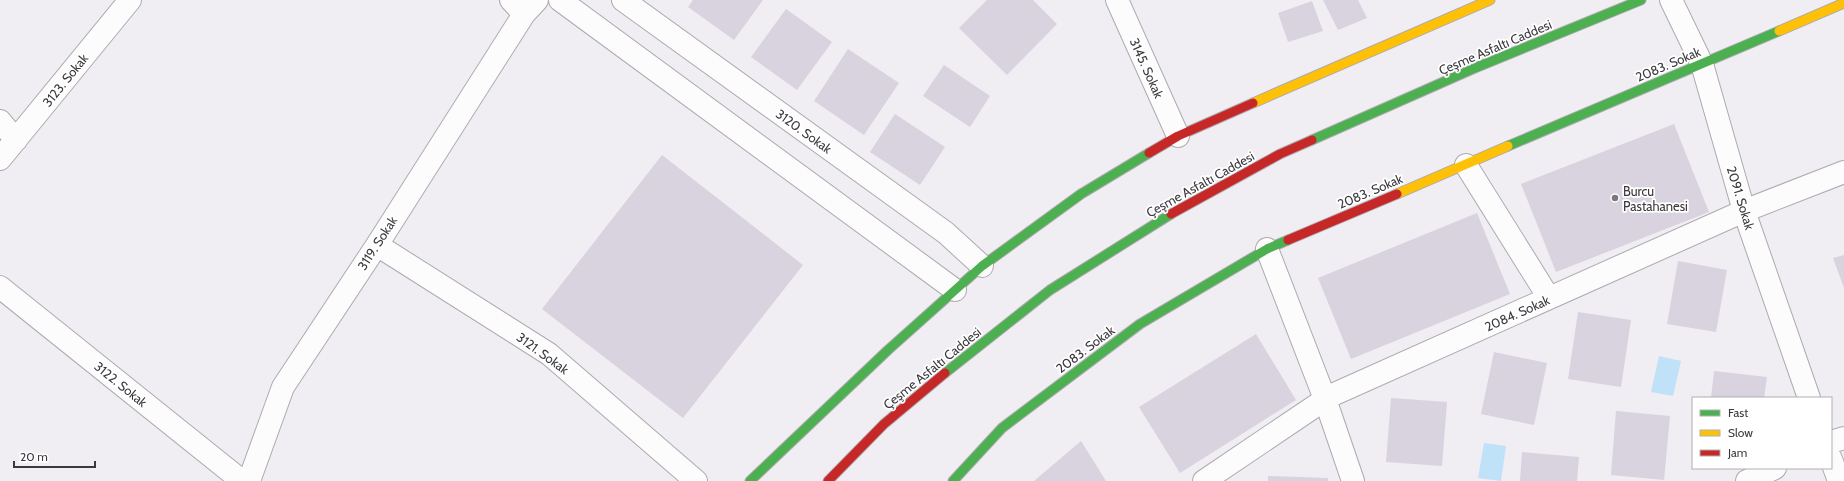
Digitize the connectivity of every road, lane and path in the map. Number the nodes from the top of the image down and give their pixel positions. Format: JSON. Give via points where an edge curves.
{"nodes":[{"id":1,"x":130,"y":0,"type":"edge"},
{"id":2,"x":560,"y":0,"type":"edge"},
{"id":3,"x":623,"y":0,"type":"edge"},
{"id":4,"x":1118,"y":0,"type":"edge"},
{"id":5,"x":1490,"y":0,"type":"edge"},
{"id":6,"x":1641,"y":0,"type":"edge"},
{"id":7,"x":1671,"y":0,"type":"edge"},
{"id":8,"x":1844,"y":3,"type":"edge"},
{"id":9,"x":524,"y":5,"type":"edge"},
{"id":10,"x":1702,"y":64,"type":"junction"},
{"id":11,"x":0,"y":121,"type":"edge"},
{"id":12,"x":1178,"y":136,"type":"junction"},
{"id":13,"x":16,"y":140,"type":"junction"},
{"id":14,"x":0,"y":159,"type":"edge"},
{"id":15,"x":1466,"y":165,"type":"junction"},
{"id":16,"x":1844,"y":172,"type":"edge"},
{"id":17,"x":1744,"y":211,"type":"junction"},
{"id":18,"x":377,"y":244,"type":"junction"},
{"id":19,"x":1267,"y":249,"type":"junction"},
{"id":20,"x":982,"y":266,"type":"junction"},
{"id":21,"x":0,"y":286,"type":"edge"},
{"id":22,"x":955,"y":290,"type":"junction"},
{"id":23,"x":1549,"y":298,"type":"junction"},
{"id":24,"x":1809,"y":397,"type":"edge"},
{"id":25,"x":1326,"y":399,"type":"junction"},
{"id":26,"x":1844,"y":438,"type":"edge"},
{"id":27,"x":1832,"y":442,"type":"edge"},
{"id":28,"x":1832,"y":462,"type":"edge"},
{"id":29,"x":1773,"y":469,"type":"edge"},
{"id":30,"x":242,"y":481,"type":"edge"},
{"id":31,"x":249,"y":481,"type":"edge"},
{"id":32,"x":696,"y":481,"type":"edge"},
{"id":33,"x":750,"y":481,"type":"edge"},
{"id":34,"x":828,"y":481,"type":"edge"},
{"id":35,"x":953,"y":481,"type":"edge"},
{"id":36,"x":1204,"y":481,"type":"edge"},
{"id":37,"x":1353,"y":481,"type":"edge"},
{"id":38,"x":1747,"y":481,"type":"edge"},
{"id":39,"x":1839,"y":481,"type":"edge"}],
"edges":[{"from":1,"to":13,"type":"street","name":"3123. Sokak"},
{"from":2,"to":22,"type":"street"},
{"from":3,"to":20,"type":"street","name":"3120. Sokak","via":[[946,233]]},
{"from":4,"to":12,"type":"street","name":"3145. Sokak"},
{"from":5,"to":12,"type":"main road"},
{"from":6,"to":34,"type":"main road","name":"Çeşme Asfaltı Caddesi","via":[[1475,68],[1280,154],[1157,222],[1050,290],[969,353],[884,424]]},
{"from":7,"to":10,"type":"street","name":"2091. Sokak"},
{"from":8,"to":10,"type":"main road","name":"2083. Sokak"},
{"from":9,"to":18,"type":"street","name":"3119. Sokak"},
{"from":10,"to":15,"type":"main road","name":"2083. Sokak"},
{"from":10,"to":17,"type":"street","name":"2091. Sokak"},
{"from":11,"to":13,"type":"street"},
{"from":12,"to":20,"type":"main road","via":[[1081,194]]},
{"from":13,"to":14,"type":"street","name":"3123. Sokak"},
{"from":15,"to":19,"type":"main road","name":"2083. Sokak"},
{"from":15,"to":23,"type":"street"},
{"from":16,"to":17,"type":"street","name":"2084. Sokak"},
{"from":17,"to":23,"type":"street","name":"2084. Sokak"},
{"from":17,"to":24,"type":"street","name":"2091. Sokak"},
{"from":18,"to":31,"type":"street","name":"3119. Sokak","via":[[283,387]]},
{"from":18,"to":32,"type":"street","name":"3121. Sokak","via":[[549,354]]},
{"from":19,"to":25,"type":"street"},
{"from":19,"to":35,"type":"main road","name":"2083. Sokak","via":[[1140,324],[1002,428]]},
{"from":20,"to":22,"type":"main road"},
{"from":21,"to":30,"type":"street","name":"3122. Sokak"},
{"from":22,"to":33,"type":"main road"},
{"from":23,"to":25,"type":"street","name":"2084. Sokak"},
{"from":25,"to":36,"type":"street","name":"2084. Sokak"},
{"from":25,"to":37,"type":"street"},
{"from":26,"to":27,"type":"street"},
{"from":28,"to":39,"type":"street"},
{"from":29,"to":38,"type":"street"}]}
